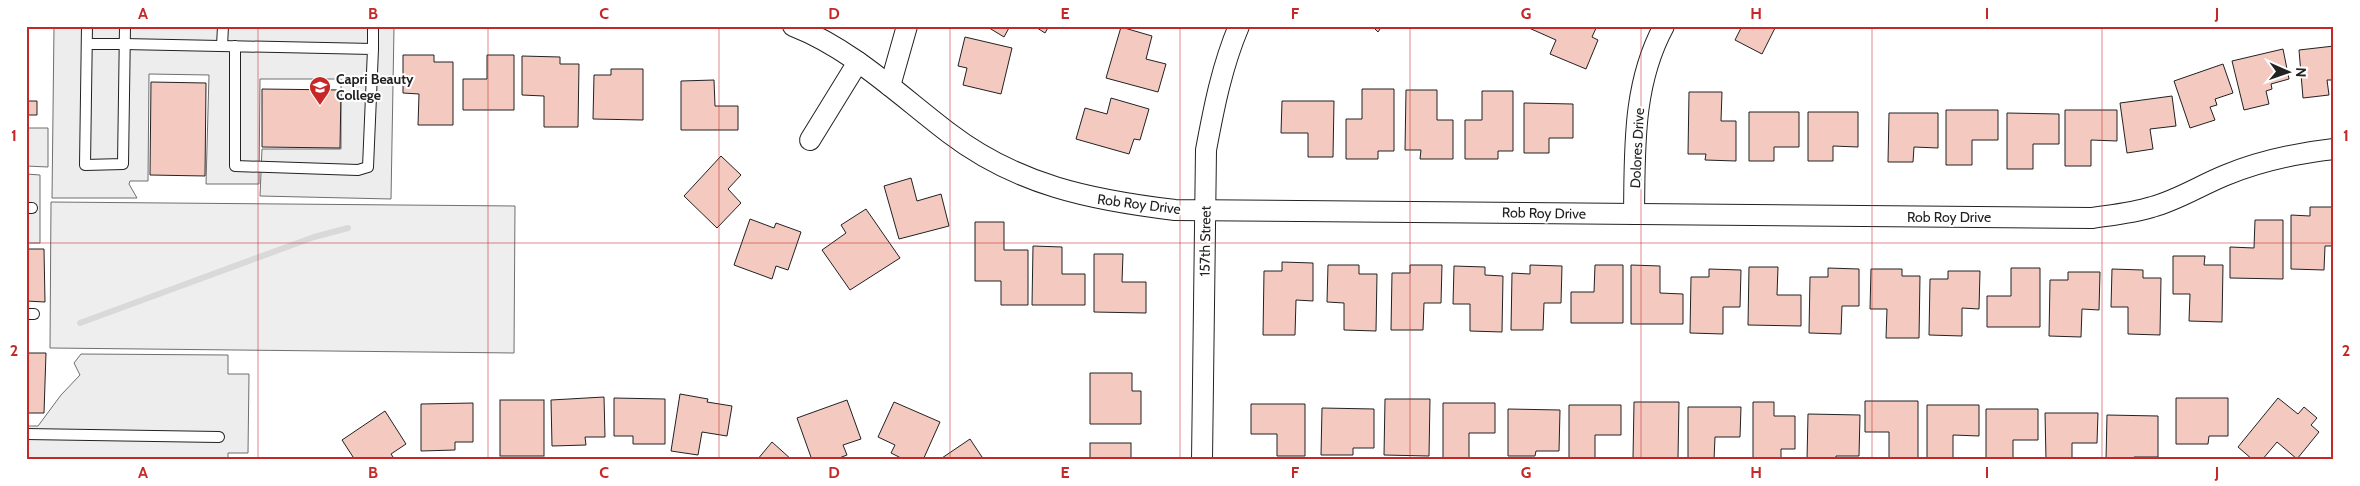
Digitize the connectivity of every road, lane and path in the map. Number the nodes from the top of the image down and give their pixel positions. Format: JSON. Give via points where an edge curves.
{"nodes":[{"id":1,"x":87,"y":26,"type":"edge"},
{"id":2,"x":125,"y":26,"type":"edge"},
{"id":3,"x":223,"y":26,"type":"edge"},
{"id":4,"x":373,"y":26,"type":"edge"},
{"id":5,"x":793,"y":26,"type":"edge"},
{"id":6,"x":907,"y":26,"type":"edge"},
{"id":7,"x":1239,"y":26,"type":"edge"},
{"id":8,"x":1664,"y":26,"type":"edge"},
{"id":9,"x":87,"y":44,"type":"junction"},
{"id":10,"x":124,"y":44,"type":"junction"},
{"id":11,"x":222,"y":46,"type":"junction"},
{"id":12,"x":235,"y":46,"type":"junction"},
{"id":13,"x":373,"y":49,"type":"junction"},
{"id":14,"x":858,"y":62,"type":"junction"},
{"id":15,"x":890,"y":86,"type":"junction"},
{"id":16,"x":810,"y":140,"type":"dead end"},
{"id":17,"x":2334,"y":149,"type":"edge"},
{"id":18,"x":1205,"y":210,"type":"junction"},
{"id":19,"x":1634,"y":214,"type":"junction"},
{"id":20,"x":26,"y":434,"type":"edge"},
{"id":21,"x":219,"y":437,"type":"dead end"},
{"id":22,"x":1202,"y":460,"type":"edge"}],
"edges":[{"from":1,"to":9,"type":"lane"},
{"from":2,"to":10,"type":"lane"},
{"from":3,"to":11,"type":"lane"},
{"from":4,"to":13,"type":"lane"},
{"from":5,"to":14,"type":"street","name":"Rob Roy Drive"},
{"from":6,"to":15,"type":"street"},
{"from":7,"to":18,"type":"street","name":"157th Street","via":[[1215,99],[1206,150]]},
{"from":8,"to":19,"type":"street","name":"Dolores Drive","via":[[1643,79],[1636,120]]},
{"from":9,"to":10,"type":"lane"},
{"from":9,"to":10,"type":"lane","via":[[85,165],[123,164]]},
{"from":10,"to":11,"type":"lane"},
{"from":11,"to":12,"type":"lane"},
{"from":12,"to":13,"type":"lane"},
{"from":12,"to":13,"type":"lane","via":[[235,166],[358,170],[368,167]]},
{"from":14,"to":15,"type":"street","name":"Rob Roy Drive"},
{"from":14,"to":16,"type":"street"},
{"from":15,"to":18,"type":"street","name":"Rob Roy Drive","via":[[978,154],[1042,184],[1110,202],[1175,210]]},
{"from":17,"to":19,"type":"street","name":"Rob Roy Drive","via":[[2288,156],[2228,174],[2154,207],[2092,218]]},
{"from":18,"to":19,"type":"street","name":"Rob Roy Drive"},
{"from":18,"to":22,"type":"street","name":"157th Street"},
{"from":20,"to":21,"type":"lane"}]}
